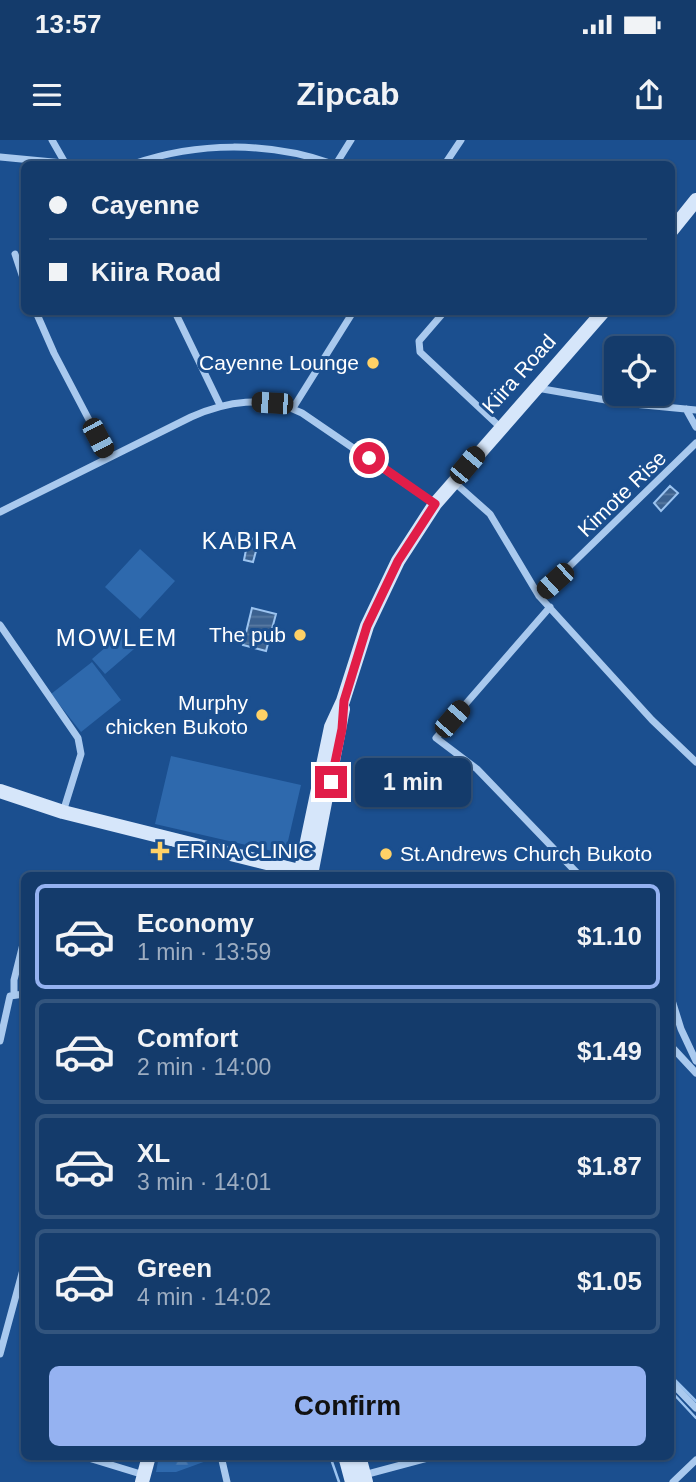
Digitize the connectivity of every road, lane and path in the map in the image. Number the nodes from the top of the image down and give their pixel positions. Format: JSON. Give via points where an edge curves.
{"nodes":[{"id":1,"x":52,"y":140,"type":"edge"},
{"id":2,"x":247,"y":140,"type":"edge"},
{"id":3,"x":351,"y":140,"type":"edge"},
{"id":4,"x":461,"y":140,"type":"edge"},
{"id":5,"x":248,"y":149,"type":"junction"},
{"id":6,"x":0,"y":157,"type":"edge"},
{"id":7,"x":51,"y":161,"type":"edge"},
{"id":8,"x":63,"y":161,"type":"edge"},
{"id":9,"x":144,"y":161,"type":"edge"},
{"id":10,"x":324,"y":161,"type":"edge"},
{"id":11,"x":336,"y":161,"type":"edge"},
{"id":12,"x":447,"y":161,"type":"edge"},
{"id":13,"x":696,"y":200,"type":"edge"},
{"id":14,"x":675,"y":226,"type":"edge"},
{"id":15,"x":15,"y":254,"type":"dead end"},
{"id":16,"x":21,"y":272,"type":"edge"},
{"id":17,"x":37,"y":315,"type":"edge"},
{"id":18,"x":176,"y":315,"type":"edge"},
{"id":19,"x":351,"y":315,"type":"edge"},
{"id":20,"x":441,"y":315,"type":"edge"},
{"id":21,"x":600,"y":315,"type":"edge"},
{"id":22,"x":536,"y":387,"type":"junction"},
{"id":23,"x":220,"y":405,"type":"junction"},
{"id":24,"x":292,"y":408,"type":"junction"},
{"id":25,"x":687,"y":409,"type":"junction"},
{"id":26,"x":696,"y":410,"type":"edge"},
{"id":27,"x":696,"y":428,"type":"edge"},
{"id":28,"x":498,"y":430,"type":"junction"},
{"id":29,"x":696,"y":443,"type":"edge"},
{"id":30,"x":109,"y":458,"type":"junction"},
{"id":31,"x":454,"y":482,"type":"junction"},
{"id":32,"x":439,"y":499,"type":"junction"},
{"id":33,"x":0,"y":512,"type":"edge"},
{"id":34,"x":539,"y":596,"type":"junction"},
{"id":35,"x":550,"y":607,"type":"junction"},
{"id":36,"x":0,"y":625,"type":"edge"},
{"id":37,"x":696,"y":762,"type":"edge"},
{"id":38,"x":0,"y":791,"type":"edge"},
{"id":39,"x":63,"y":812,"type":"junction"},
{"id":40,"x":298,"y":872,"type":"edge"},
{"id":41,"x":306,"y":872,"type":"edge"},
{"id":42,"x":576,"y":872,"type":"edge"},
{"id":43,"x":21,"y":952,"type":"edge"},
{"id":44,"x":14,"y":993,"type":"junction"},
{"id":45,"x":21,"y":994,"type":"edge"},
{"id":46,"x":674,"y":1007,"type":"edge"},
{"id":47,"x":0,"y":1041,"type":"edge"},
{"id":48,"x":674,"y":1049,"type":"edge"},
{"id":49,"x":696,"y":1061,"type":"edge"},
{"id":50,"x":696,"y":1073,"type":"edge"},
{"id":51,"x":21,"y":1278,"type":"edge"},
{"id":52,"x":0,"y":1321,"type":"edge"},
{"id":53,"x":9,"y":1324,"type":"junction"},
{"id":54,"x":0,"y":1354,"type":"edge"},
{"id":55,"x":674,"y":1385,"type":"edge"},
{"id":56,"x":696,"y":1408,"type":"edge"},
{"id":57,"x":93,"y":1460,"type":"edge"},
{"id":58,"x":148,"y":1460,"type":"edge"},
{"id":59,"x":222,"y":1460,"type":"edge"},
{"id":60,"x":348,"y":1460,"type":"edge"},
{"id":61,"x":359,"y":1460,"type":"edge"},
{"id":62,"x":423,"y":1460,"type":"edge"},
{"id":63,"x":696,"y":1460,"type":"edge"},
{"id":64,"x":143,"y":1478,"type":"edge"},
{"id":65,"x":361,"y":1480,"type":"edge"},
{"id":66,"x":227,"y":1482,"type":"edge"},
{"id":67,"x":673,"y":1482,"type":"edge"}],
"edges":[{"from":1,"to":8,"type":"street"},
{"from":2,"to":5,"type":"street"},
{"from":3,"to":11,"type":"street"},
{"from":4,"to":12,"type":"street"},
{"from":5,"to":9,"type":"street","via":[[185,150]]},
{"from":5,"to":10,"type":"street","via":[[292,151]]},
{"from":6,"to":7,"type":"street"},
{"from":13,"to":14,"type":"main road"},
{"from":15,"to":16,"type":"street"},
{"from":17,"to":30,"type":"street"},
{"from":18,"to":23,"type":"street"},
{"from":19,"to":24,"type":"street"},
{"from":20,"to":28,"type":"street","via":[[419,341],[420,352]]},
{"from":21,"to":22,"type":"main road","name":"Kiira Road"},
{"from":22,"to":25,"type":"street"},
{"from":22,"to":28,"type":"main road","name":"Kiira Road"},
{"from":23,"to":24,"type":"street","via":[[257,402]]},
{"from":23,"to":30,"type":"street"},
{"from":24,"to":32,"type":"street"},
{"from":25,"to":26,"type":"street"},
{"from":25,"to":27,"type":"street"},
{"from":28,"to":31,"type":"main road","name":"Kiira Road"},
{"from":29,"to":34,"type":"street","name":"Kimote Rise"},
{"from":30,"to":33,"type":"street"},
{"from":31,"to":32,"type":"main road","name":"Kiira Road"},
{"from":31,"to":34,"type":"street","via":[[490,514]]},
{"from":32,"to":41,"type":"main road","via":[[417,528],[379,597],[331,727]]},
{"from":34,"to":35,"type":"street"},
{"from":35,"to":37,"type":"street"},
{"from":35,"to":42,"type":"street","via":[[436,737],[477,769]]},
{"from":36,"to":39,"type":"street","via":[[78,738],[81,754]]},
{"from":38,"to":39,"type":"main road"},
{"from":39,"to":40,"type":"main road"},
{"from":43,"to":44,"type":"street"},
{"from":44,"to":45,"type":"street"},
{"from":44,"to":47,"type":"street","via":[[9,997]]},
{"from":46,"to":49,"type":"street"},
{"from":48,"to":50,"type":"street"},
{"from":51,"to":53,"type":"street"},
{"from":52,"to":53,"type":"street"},
{"from":53,"to":54,"type":"street"},
{"from":55,"to":56,"type":"street"},
{"from":57,"to":64,"type":"street"},
{"from":58,"to":64,"type":"main road"},
{"from":59,"to":66,"type":"street"},
{"from":60,"to":65,"type":"main road"},
{"from":61,"to":65,"type":"main road"},
{"from":62,"to":65,"type":"street"},
{"from":63,"to":67,"type":"street"}]}
